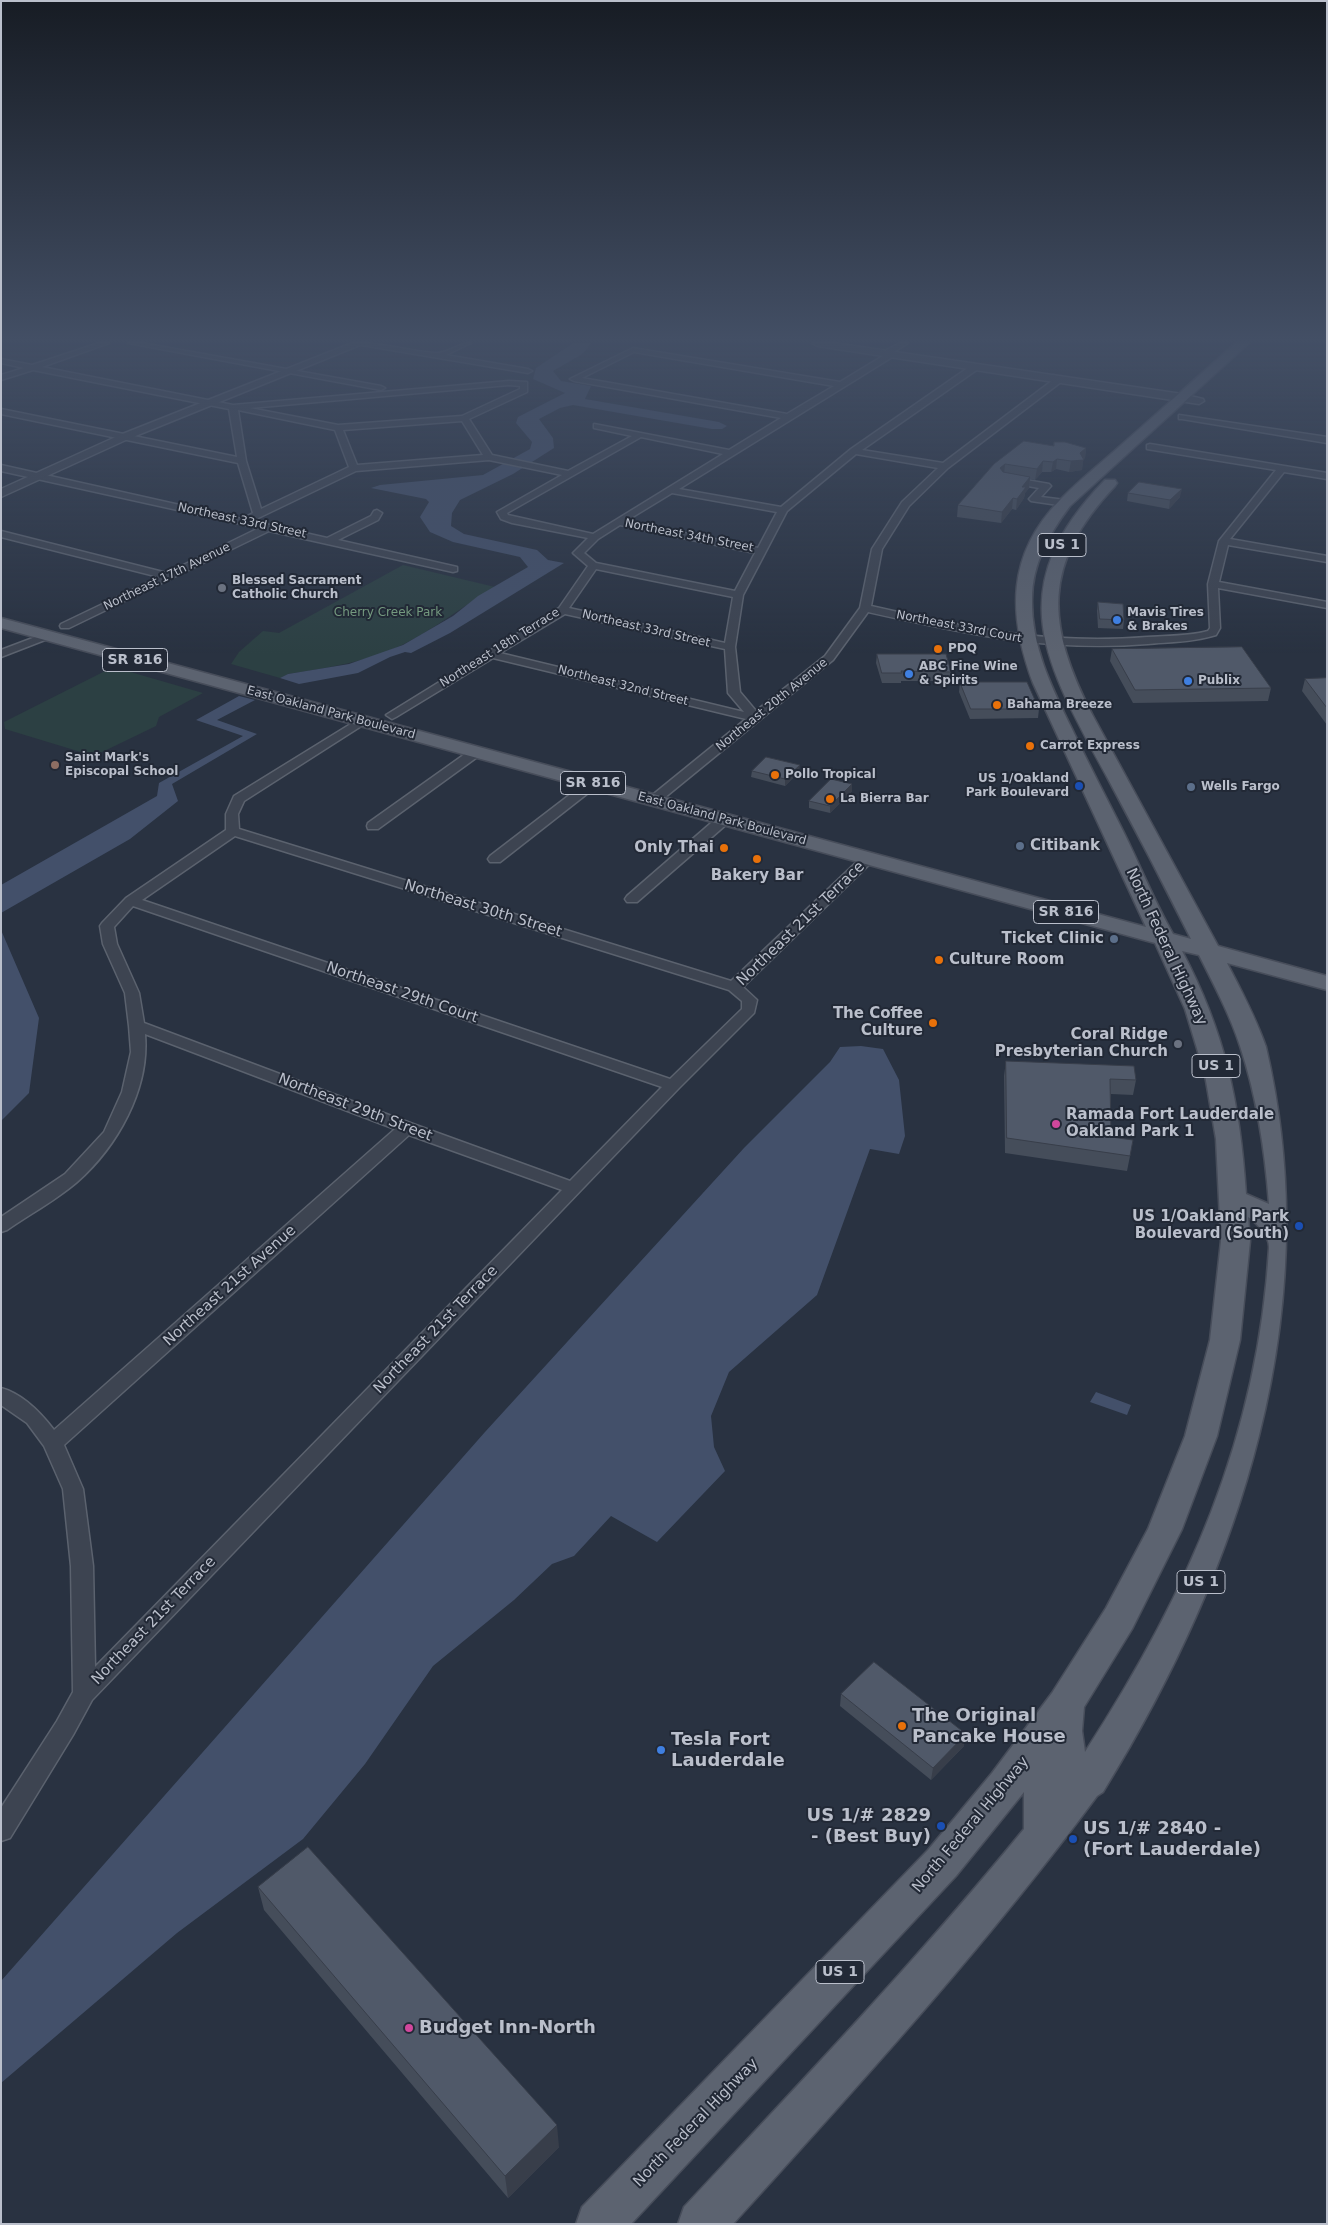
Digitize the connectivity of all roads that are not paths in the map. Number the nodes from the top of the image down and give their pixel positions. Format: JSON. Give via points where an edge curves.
{"nodes":[{"id":1,"x":100,"y":447,"type":"edge"},
{"id":2,"x":172,"y":447,"type":"edge"},
{"id":3,"x":240,"y":447,"type":"edge"},
{"id":4,"x":346,"y":447,"type":"edge"},
{"id":5,"x":482,"y":447,"type":"edge"},
{"id":6,"x":619,"y":447,"type":"edge"},
{"id":7,"x":698,"y":447,"type":"edge"},
{"id":8,"x":741,"y":447,"type":"edge"},
{"id":9,"x":860,"y":447,"type":"edge"},
{"id":10,"x":969,"y":447,"type":"edge"},
{"id":11,"x":1127,"y":447,"type":"edge"},
{"id":12,"x":1134,"y":447,"type":"edge"},
{"id":13,"x":1149,"y":447,"type":"edge"},
{"id":14,"x":1178,"y":447,"type":"edge"},
{"id":15,"x":854,"y":451,"type":"junction"},
{"id":16,"x":731,"y":453,"type":"junction"},
{"id":17,"x":489,"y":457,"type":"junction"},
{"id":18,"x":242,"y":461,"type":"junction"},
{"id":19,"x":945,"y":466,"type":"junction"},
{"id":20,"x":1,"y":468,"type":"edge"},
{"id":21,"x":354,"y":468,"type":"junction"},
{"id":22,"x":1282,"y":469,"type":"junction"},
{"id":23,"x":1125,"y":470,"type":"dead end"},
{"id":24,"x":570,"y":474,"type":"junction"},
{"id":25,"x":1327,"y":476,"type":"edge"},
{"id":26,"x":42,"y":477,"type":"junction"},
{"id":27,"x":1005,"y":479,"type":"edge"},
{"id":28,"x":671,"y":490,"type":"junction"},
{"id":29,"x":1,"y":493,"type":"edge"},
{"id":30,"x":1065,"y":503,"type":"junction"},
{"id":31,"x":783,"y":510,"type":"junction"},
{"id":32,"x":377,"y":513,"type":"dead end"},
{"id":33,"x":258,"y":514,"type":"junction"},
{"id":34,"x":1079,"y":517,"type":"junction"},
{"id":35,"x":243,"y":522,"type":"junction"},
{"id":36,"x":618,"y":522,"type":"junction"},
{"id":37,"x":269,"y":527,"type":"junction"},
{"id":38,"x":1,"y":534,"type":"edge"},
{"id":39,"x":595,"y":537,"type":"junction"},
{"id":40,"x":329,"y":541,"type":"junction"},
{"id":41,"x":1224,"y":541,"type":"junction"},
{"id":42,"x":760,"y":551,"type":"junction"},
{"id":43,"x":1327,"y":559,"type":"edge"},
{"id":44,"x":593,"y":565,"type":"junction"},
{"id":45,"x":453,"y":569,"type":"dead end"},
{"id":46,"x":169,"y":576,"type":"junction"},
{"id":47,"x":1213,"y":584,"type":"junction"},
{"id":48,"x":738,"y":594,"type":"junction"},
{"id":49,"x":1327,"y":605,"type":"edge"},
{"id":50,"x":865,"y":608,"type":"junction"},
{"id":51,"x":1,"y":609,"type":"edge"},
{"id":52,"x":563,"y":610,"type":"junction"},
{"id":53,"x":1,"y":623,"type":"edge"},
{"id":54,"x":65,"y":626,"type":"junction"},
{"id":55,"x":84,"y":631,"type":"junction"},
{"id":56,"x":35,"y":636,"type":"junction"},
{"id":57,"x":1028,"y":640,"type":"junction"},
{"id":58,"x":1053,"y":642,"type":"junction"},
{"id":59,"x":730,"y":647,"type":"junction"},
{"id":60,"x":1,"y":654,"type":"edge"},
{"id":61,"x":490,"y":654,"type":"junction"},
{"id":62,"x":307,"y":692,"type":"junction"},
{"id":63,"x":281,"y":699,"type":"junction"},
{"id":64,"x":392,"y":715,"type":"junction"},
{"id":65,"x":756,"y":718,"type":"junction"},
{"id":66,"x":362,"y":721,"type":"junction"},
{"id":67,"x":476,"y":752,"type":"junction"},
{"id":68,"x":1078,"y":761,"type":"junction"},
{"id":69,"x":1114,"y":771,"type":"junction"},
{"id":70,"x":593,"y":783,"type":"junction"},
{"id":71,"x":662,"y":794,"type":"junction"},
{"id":72,"x":1135,"y":810,"type":"junction"},
{"id":73,"x":723,"y":820,"type":"junction"},
{"id":74,"x":373,"y":826,"type":"dead end"},
{"id":75,"x":233,"y":830,"type":"junction"},
{"id":76,"x":919,"y":855,"type":"junction"},
{"id":77,"x":495,"y":859,"type":"dead end"},
{"id":78,"x":876,"y":860,"type":"junction"},
{"id":79,"x":632,"y":899,"type":"dead end"},
{"id":80,"x":131,"y":901,"type":"junction"},
{"id":81,"x":1152,"y":918,"type":"junction"},
{"id":82,"x":1199,"y":932,"type":"junction"},
{"id":83,"x":1165,"y":940,"type":"junction"},
{"id":84,"x":1210,"y":952,"type":"junction"},
{"id":85,"x":1327,"y":965,"type":"edge"},
{"id":86,"x":1274,"y":968,"type":"junction"},
{"id":87,"x":1327,"y":983,"type":"edge"},
{"id":88,"x":734,"y":987,"type":"junction"},
{"id":89,"x":1233,"y":997,"type":"junction"},
{"id":90,"x":137,"y":1026,"type":"junction"},
{"id":91,"x":673,"y":1085,"type":"junction"},
{"id":92,"x":407,"y":1128,"type":"junction"},
{"id":93,"x":574,"y":1188,"type":"junction"},
{"id":94,"x":1235,"y":1200,"type":"junction"},
{"id":95,"x":1,"y":1226,"type":"edge"},
{"id":96,"x":1283,"y":1244,"type":"junction"},
{"id":97,"x":1,"y":1395,"type":"edge"},
{"id":98,"x":53,"y":1443,"type":"junction"},
{"id":99,"x":84,"y":1693,"type":"junction"},
{"id":100,"x":1065,"y":1707,"type":"junction"},
{"id":101,"x":1029,"y":1756,"type":"junction"},
{"id":102,"x":1083,"y":1784,"type":"junction"},
{"id":103,"x":1,"y":1830,"type":"edge"},
{"id":104,"x":1044,"y":1838,"type":"junction"},
{"id":105,"x":599,"y":2224,"type":"edge"},
{"id":106,"x":701,"y":2224,"type":"edge"}],
"edges":[{"from":1,"to":26,"type":"street"},
{"from":2,"to":18,"type":"street"},
{"from":3,"to":18,"type":"street"},
{"from":4,"to":21,"type":"street"},
{"from":5,"to":17,"type":"street"},
{"from":6,"to":24,"type":"street"},
{"from":7,"to":16,"type":"street"},
{"from":8,"to":16,"type":"street"},
{"from":9,"to":15,"type":"street"},
{"from":10,"to":19,"type":"street","name":"Northeast 20th Avenue"},
{"from":11,"to":30,"type":"main road","name":"North Federal Highway","number":"US 1"},
{"from":12,"to":13,"type":"main road","via":[[1139,456]]},
{"from":14,"to":22,"type":"street"},
{"from":15,"to":19,"type":"street"},
{"from":15,"to":31,"type":"street"},
{"from":16,"to":28,"type":"street"},
{"from":17,"to":21,"type":"street"},
{"from":17,"to":24,"type":"street"},
{"from":18,"to":33,"type":"street"},
{"from":19,"to":50,"type":"street","name":"Northeast 20th Avenue","via":[[905,504],[887,530],[877,549]]},
{"from":20,"to":26,"type":"street","name":"Northeast 33rd Street"},
{"from":21,"to":33,"type":"street"},
{"from":22,"to":25,"type":"street"},
{"from":22,"to":41,"type":"street"},
{"from":23,"to":34,"type":"main road","number":"US 1"},
{"from":24,"to":39,"type":"street","via":[[502,512],[504,517]]},
{"from":26,"to":29,"type":"street"},
{"from":26,"to":35,"type":"street","name":"Northeast 33rd Street"},
{"from":27,"to":30,"type":"street","via":[[1046,486],[1034,499]]},
{"from":28,"to":31,"type":"street"},
{"from":28,"to":36,"type":"street"},
{"from":30,"to":34,"type":"main road","via":[[1068,512]]},
{"from":30,"to":57,"type":"main road","name":"North Federal Highway","number":"US 1","via":[[1044,532],[1026,576],[1023,600]]},
{"from":31,"to":42,"type":"street"},
{"from":32,"to":40,"type":"street","via":[[375,518]]},
{"from":33,"to":35,"type":"street"},
{"from":34,"to":58,"type":"main road","number":"US 1","via":[[1063,542],[1054,568],[1050,606]]},
{"from":35,"to":37,"type":"street","name":"Northeast 33rd Street"},
{"from":36,"to":39,"type":"street"},
{"from":36,"to":42,"type":"street","name":"Northeast 34th Street"},
{"from":37,"to":40,"type":"street","name":"Northeast 33rd Street"},
{"from":37,"to":46,"type":"street","name":"Northeast 17th Avenue"},
{"from":38,"to":46,"type":"street"},
{"from":39,"to":44,"type":"street","via":[[578,553]]},
{"from":40,"to":45,"type":"street","name":"Northeast 33rd Street"},
{"from":41,"to":43,"type":"street"},
{"from":41,"to":47,"type":"street"},
{"from":42,"to":48,"type":"street"},
{"from":44,"to":48,"type":"street"},
{"from":44,"to":52,"type":"street","name":"Northeast 18th Terrace"},
{"from":46,"to":54,"type":"street","name":"Northeast 17th Avenue"},
{"from":47,"to":49,"type":"street"},
{"from":47,"to":58,"type":"street","via":[[1214,630],[1205,636],[1121,642]]},
{"from":48,"to":59,"type":"street"},
{"from":50,"to":57,"type":"street","name":"Northeast 33rd Court"},
{"from":50,"to":65,"type":"street","name":"Northeast 20th Avenue","via":[[829,658]]},
{"from":51,"to":54,"type":"main road","name":"East Oakland Park Boulevard","number":"SR 816"},
{"from":52,"to":59,"type":"street","name":"Northeast 33rd Street"},
{"from":52,"to":61,"type":"street","name":"Northeast 18th Terrace"},
{"from":53,"to":56,"type":"main road","name":"East Oakland Park Boulevard","number":"SR 816"},
{"from":54,"to":55,"type":"main road","name":"East Oakland Park Boulevard","number":"SR 816"},
{"from":54,"to":56,"type":"main road","via":[[44,630]]},
{"from":55,"to":56,"type":"main road"},
{"from":55,"to":62,"type":"main road","name":"East Oakland Park Boulevard","number":"SR 816"},
{"from":56,"to":60,"type":"street"},
{"from":56,"to":63,"type":"main road","name":"East Oakland Park Boulevard","number":"SR 816"},
{"from":57,"to":58,"type":"street","name":"Northeast 33rd Court"},
{"from":57,"to":68,"type":"main road","name":"North Federal Highway","number":"US 1","via":[[1040,681]]},
{"from":58,"to":69,"type":"main road","number":"US 1","via":[[1070,686]]},
{"from":59,"to":65,"type":"street","via":[[734,693]]},
{"from":61,"to":64,"type":"street","name":"Northeast 18th Terrace"},
{"from":61,"to":65,"type":"street","name":"Northeast 32nd Street"},
{"from":62,"to":63,"type":"main road"},
{"from":62,"to":64,"type":"main road","name":"East Oakland Park Boulevard","number":"SR 816"},
{"from":63,"to":66,"type":"main road","name":"East Oakland Park Boulevard","number":"SR 816"},
{"from":64,"to":66,"type":"main road"},
{"from":64,"to":71,"type":"main road","name":"East Oakland Park Boulevard","number":"SR 816"},
{"from":65,"to":71,"type":"street","name":"Northeast 20th Avenue"},
{"from":66,"to":67,"type":"main road","name":"East Oakland Park Boulevard","number":"SR 816"},
{"from":66,"to":75,"type":"street","via":[[238,799],[232,814]]},
{"from":67,"to":70,"type":"main road","name":"East Oakland Park Boulevard","number":"SR 816"},
{"from":67,"to":74,"type":"street"},
{"from":68,"to":69,"type":"main road"},
{"from":68,"to":72,"type":"main road","via":[[1108,781],[1119,802]]},
{"from":68,"to":81,"type":"main road","name":"North Federal Highway","number":"US 1"},
{"from":69,"to":72,"type":"main road","number":"US 1"},
{"from":70,"to":71,"type":"main road","name":"East Oakland Park Boulevard","number":"SR 816"},
{"from":70,"to":77,"type":"street"},
{"from":71,"to":73,"type":"main road","name":"East Oakland Park Boulevard","number":"SR 816"},
{"from":71,"to":76,"type":"main road","name":"East Oakland Park Boulevard","number":"SR 816"},
{"from":72,"to":82,"type":"main road","number":"US 1"},
{"from":73,"to":78,"type":"main road","name":"East Oakland Park Boulevard","number":"SR 816"},
{"from":73,"to":79,"type":"street"},
{"from":75,"to":80,"type":"street"},
{"from":75,"to":88,"type":"street","name":"Northeast 30th Street"},
{"from":76,"to":78,"type":"main road","via":[[907,861]]},
{"from":76,"to":81,"type":"main road","name":"East Oakland Park Boulevard","number":"SR 816"},
{"from":78,"to":83,"type":"main road","name":"East Oakland Park Boulevard","number":"SR 816"},
{"from":78,"to":88,"type":"street","name":"Northeast 21st Terrace"},
{"from":80,"to":90,"type":"street","via":[[107,926],[110,944],[132,993]]},
{"from":80,"to":91,"type":"street","name":"Northeast 29th Court"},
{"from":81,"to":82,"type":"main road","name":"East Oakland Park Boulevard","number":"SR 816"},
{"from":81,"to":83,"type":"main road","name":"North Federal Highway","number":"US 1"},
{"from":82,"to":84,"type":"main road","number":"US 1"},
{"from":82,"to":85,"type":"main road","name":"East Oakland Park Boulevard","number":"SR 816"},
{"from":83,"to":84,"type":"main road","name":"East Oakland Park Boulevard","number":"SR 816"},
{"from":83,"to":94,"type":"main road","name":"North Federal Highway","number":"US 1","via":[[1192,998],[1216,1067],[1232,1160]]},
{"from":84,"to":86,"type":"main road","name":"East Oakland Park Boulevard","number":"SR 816"},
{"from":84,"to":89,"type":"main road","number":"US 1"},
{"from":86,"to":87,"type":"main road","name":"East Oakland Park Boulevard","number":"SR 816"},
{"from":86,"to":89,"type":"main road","via":[[1259,970],[1242,978]]},
{"from":88,"to":91,"type":"street","name":"Northeast 21st Terrace","via":[[750,1000],[749,1010]]},
{"from":89,"to":96,"type":"main road","number":"US 1","via":[[1252,1046],[1272,1116],[1283,1196]]},
{"from":90,"to":92,"type":"street","name":"Northeast 29th Street"},
{"from":90,"to":95,"type":"street","via":[[139,1052],[130,1092],[111,1134],[71,1178]]},
{"from":91,"to":93,"type":"street","name":"Northeast 21st Terrace"},
{"from":92,"to":93,"type":"street","name":"Northeast 29th Street"},
{"from":92,"to":98,"type":"street","name":"Northeast 21st Avenue"},
{"from":93,"to":99,"type":"street","name":"Northeast 21st Terrace"},
{"from":94,"to":96,"type":"main road","via":[[1268,1217]]},
{"from":94,"to":100,"type":"main road","name":"North Federal Highway","number":"US 1","via":[[1232,1285],[1226,1332],[1215,1389],[1202,1432],[1161,1539],[1134,1594]]},
{"from":96,"to":102,"type":"main road","number":"US 1","via":[[1271,1364],[1235,1500],[1175,1636],[1118,1735],[1089,1780]]},
{"from":97,"to":98,"type":"street","via":[[34,1418]]},
{"from":98,"to":99,"type":"street","via":[[73,1489],[82,1566]]},
{"from":99,"to":103,"type":"street","name":"Northeast 21st Terrace"},
{"from":100,"to":101,"type":"main road","name":"North Federal Highway","number":"US 1"},
{"from":100,"to":102,"type":"main road","via":[[1061,1736],[1067,1757]]},
{"from":101,"to":104,"type":"main road","via":[[1039,1772],[1045,1797]]},
{"from":101,"to":105,"type":"main road","name":"North Federal Highway","number":"US 1","via":[[942,1863]]},
{"from":102,"to":104,"type":"main road","number":"US 1"},
{"from":104,"to":106,"type":"main road","number":"US 1","via":[[924,1979]]}]}
